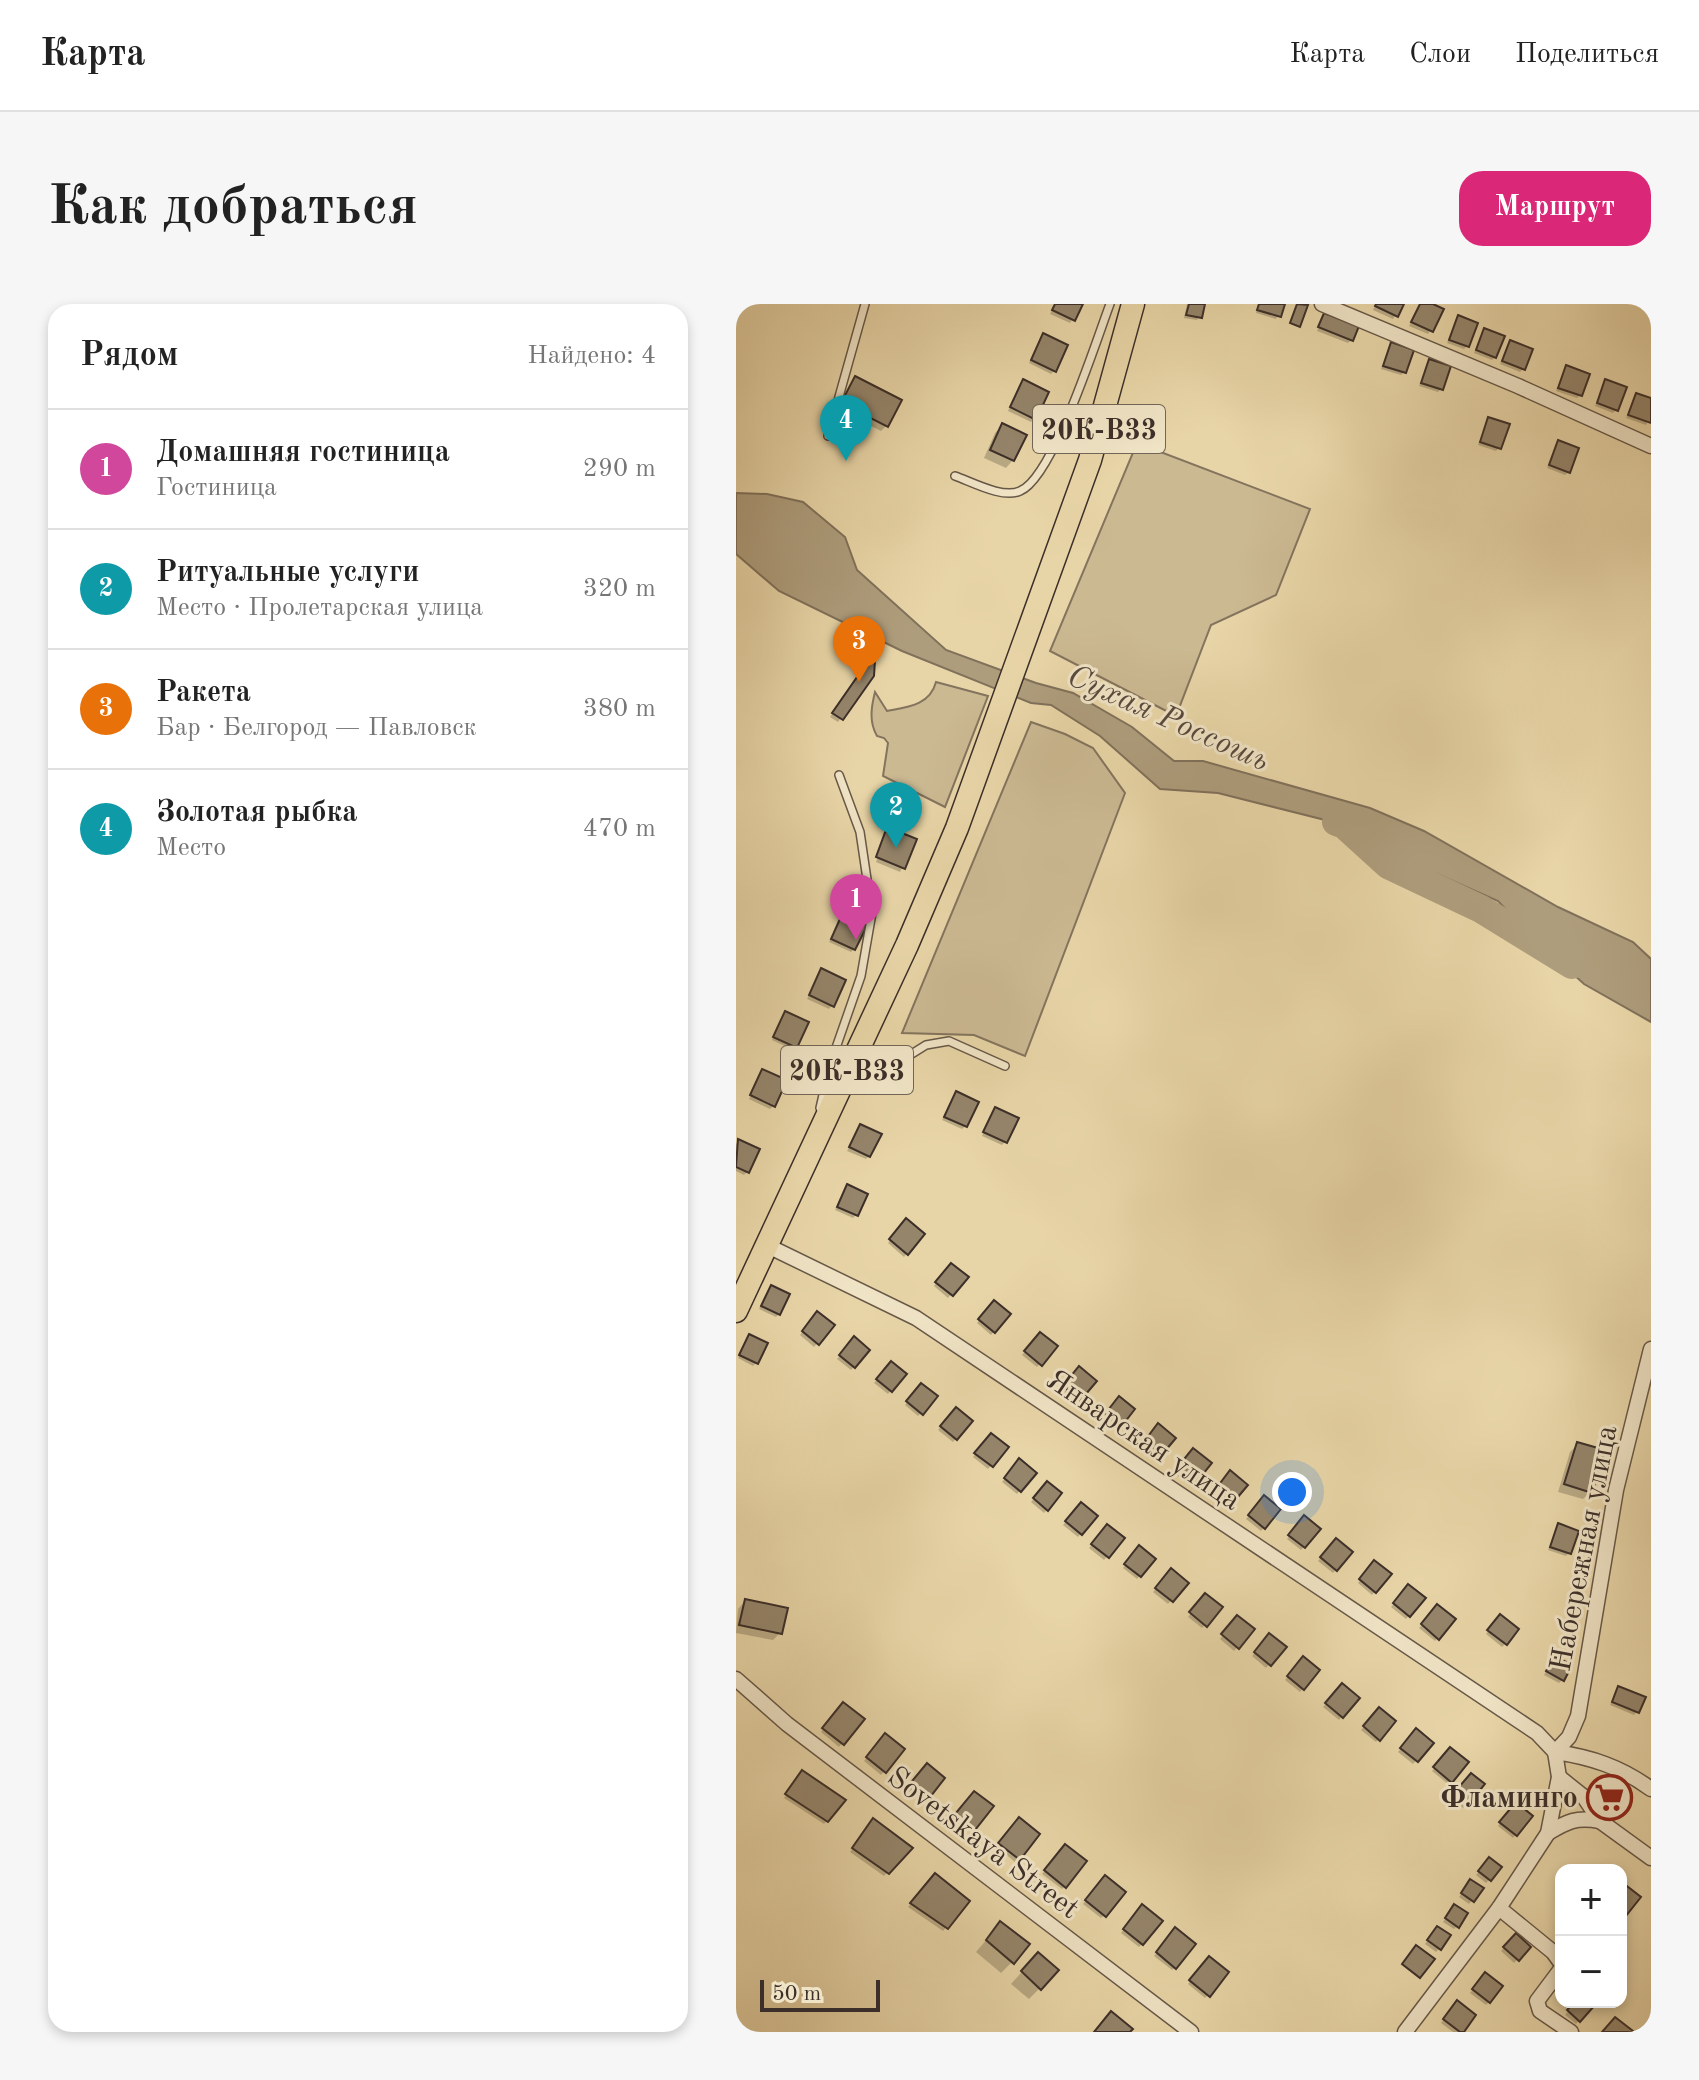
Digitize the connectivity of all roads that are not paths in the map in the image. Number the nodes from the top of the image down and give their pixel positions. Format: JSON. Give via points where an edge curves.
{"nodes":[{"id":1,"x":865,"y":304,"type":"edge"},
{"id":2,"x":1110,"y":304,"type":"edge"},
{"id":3,"x":1133,"y":304,"type":"edge"},
{"id":4,"x":1322,"y":304,"type":"edge"},
{"id":5,"x":828,"y":436,"type":"dead end"},
{"id":6,"x":1651,"y":446,"type":"edge"},
{"id":7,"x":955,"y":476,"type":"dead end"},
{"id":8,"x":839,"y":775,"type":"dead end"},
{"id":9,"x":1005,"y":1066,"type":"dead end"},
{"id":10,"x":836,"y":1094,"type":"junction"},
{"id":11,"x":810,"y":1149,"type":"junction"},
{"id":12,"x":768,"y":1246,"type":"junction"},
{"id":13,"x":741,"y":1288,"type":"edge"},
{"id":14,"x":736,"y":1311,"type":"edge"},
{"id":15,"x":1651,"y":1349,"type":"edge"},
{"id":16,"x":736,"y":1679,"type":"edge"},
{"id":17,"x":1555,"y":1752,"type":"junction"},
{"id":18,"x":1559,"y":1777,"type":"junction"},
{"id":19,"x":1651,"y":1789,"type":"edge"},
{"id":20,"x":1600,"y":1821,"type":"junction"},
{"id":21,"x":1548,"y":1833,"type":"junction"},
{"id":22,"x":1651,"y":1858,"type":"edge"},
{"id":23,"x":1499,"y":1908,"type":"junction"},
{"id":24,"x":1555,"y":1955,"type":"edge"},
{"id":25,"x":1555,"y":1977,"type":"edge"},
{"id":26,"x":1191,"y":2032,"type":"edge"},
{"id":27,"x":1405,"y":2032,"type":"edge"},
{"id":28,"x":1571,"y":2032,"type":"edge"}],
"edges":[{"from":1,"to":5,"type":"lane"},
{"from":2,"to":7,"type":"lane","via":[[1061,432],[1034,482],[1019,492],[1005,493]]},
{"from":3,"to":10,"type":"main road","number":"20К-В33","via":[[1090,460],[957,828]]},
{"from":4,"to":6,"type":"street"},
{"from":8,"to":11,"type":"lane","via":[[860,832],[872,913],[861,976],[830,1065]]},
{"from":9,"to":10,"type":"lane","via":[[949,1041],[926,1045]]},
{"from":10,"to":11,"type":"main road","number":"20К-В33"},
{"from":11,"to":12,"type":"main road","number":"20К-В33"},
{"from":12,"to":13,"type":"main road","number":"20К-В33"},
{"from":12,"to":17,"type":"street","name":"Январская улица","via":[[916,1318],[1537,1733]]},
{"from":13,"to":14,"type":"main road","number":"20К-В33"},
{"from":15,"to":17,"type":"street","name":"Набережная улица","via":[[1616,1490],[1578,1716]]},
{"from":16,"to":26,"type":"street","via":[[787,1724]]},
{"from":17,"to":18,"type":"street"},
{"from":17,"to":19,"type":"street","via":[[1608,1764]]},
{"from":18,"to":20,"type":"street","via":[[1584,1797]]},
{"from":18,"to":21,"type":"street"},
{"from":20,"to":21,"type":"street","via":[[1580,1818]]},
{"from":20,"to":22,"type":"street"},
{"from":21,"to":23,"type":"street"},
{"from":23,"to":24,"type":"street"},
{"from":23,"to":27,"type":"street"},
{"from":25,"to":28,"type":"street","via":[[1537,2001],[1540,2011]]}]}
